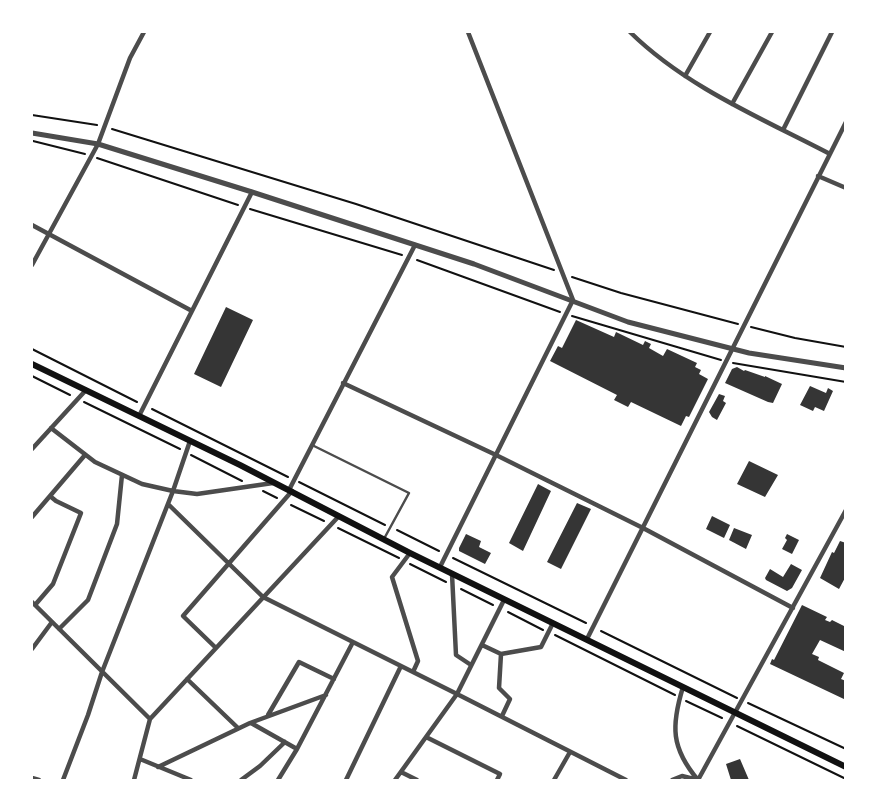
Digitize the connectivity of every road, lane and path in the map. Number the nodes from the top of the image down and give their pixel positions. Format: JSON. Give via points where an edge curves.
{"nodes":[{"id":1,"x":144,"y":32,"type":"edge"},
{"id":2,"x":468,"y":32,"type":"edge"},
{"id":3,"x":630,"y":32,"type":"edge"},
{"id":4,"x":710,"y":32,"type":"edge"},
{"id":5,"x":772,"y":32,"type":"edge"},
{"id":6,"x":832,"y":32,"type":"edge"},
{"id":7,"x":685,"y":75,"type":"junction"},
{"id":8,"x":732,"y":104,"type":"junction"},
{"id":9,"x":32,"y":115,"type":"edge"},
{"id":10,"x":845,"y":122,"type":"edge"},
{"id":11,"x":104,"y":127,"type":"junction"},
{"id":12,"x":783,"y":130,"type":"junction"},
{"id":13,"x":32,"y":133,"type":"edge"},
{"id":14,"x":32,"y":141,"type":"edge"},
{"id":15,"x":98,"y":144,"type":"junction"},
{"id":16,"x":830,"y":153,"type":"junction"},
{"id":17,"x":91,"y":156,"type":"junction"},
{"id":18,"x":818,"y":176,"type":"junction"},
{"id":19,"x":845,"y":188,"type":"edge"},
{"id":20,"x":252,"y":192,"type":"junction"},
{"id":21,"x":244,"y":207,"type":"junction"},
{"id":22,"x":32,"y":225,"type":"edge"},
{"id":23,"x":49,"y":234,"type":"junction"},
{"id":24,"x":415,"y":244,"type":"junction"},
{"id":25,"x":408,"y":257,"type":"junction"},
{"id":26,"x":32,"y":265,"type":"edge"},
{"id":27,"x":563,"y":274,"type":"junction"},
{"id":28,"x":573,"y":300,"type":"junction"},
{"id":29,"x":192,"y":311,"type":"junction"},
{"id":30,"x":566,"y":314,"type":"junction"},
{"id":31,"x":743,"y":326,"type":"junction"},
{"id":32,"x":845,"y":347,"type":"edge"},
{"id":33,"x":732,"y":349,"type":"junction"},
{"id":34,"x":726,"y":361,"type":"junction"},
{"id":35,"x":32,"y":364,"type":"edge"},
{"id":36,"x":845,"y":368,"type":"edge"},
{"id":37,"x":32,"y":376,"type":"edge"},
{"id":38,"x":845,"y":382,"type":"edge"},
{"id":39,"x":344,"y":383,"type":"junction"},
{"id":40,"x":86,"y":390,"type":"junction"},
{"id":41,"x":78,"y":399,"type":"junction"},
{"id":42,"x":139,"y":416,"type":"junction"},
{"id":43,"x":51,"y":428,"type":"junction"},
{"id":44,"x":190,"y":441,"type":"junction"},
{"id":45,"x":312,"y":445,"type":"junction"},
{"id":46,"x":32,"y":449,"type":"edge"},
{"id":47,"x":186,"y":453,"type":"junction"},
{"id":48,"x":85,"y":455,"type":"junction"},
{"id":49,"x":496,"y":455,"type":"junction"},
{"id":50,"x":122,"y":475,"type":"junction"},
{"id":51,"x":274,"y":482,"type":"junction"},
{"id":52,"x":253,"y":486,"type":"junction"},
{"id":53,"x":173,"y":491,"type":"junction"},
{"id":54,"x":290,"y":491,"type":"junction"},
{"id":55,"x":50,"y":496,"type":"junction"},
{"id":56,"x":284,"y":501,"type":"junction"},
{"id":57,"x":168,"y":504,"type":"junction"},
{"id":58,"x":845,"y":510,"type":"edge"},
{"id":59,"x":339,"y":516,"type":"junction"},
{"id":60,"x":32,"y":517,"type":"edge"},
{"id":61,"x":331,"y":524,"type":"junction"},
{"id":62,"x":643,"y":528,"type":"junction"},
{"id":63,"x":384,"y":540,"type":"junction"},
{"id":64,"x":410,"y":553,"type":"junction"},
{"id":65,"x":404,"y":561,"type":"junction"},
{"id":66,"x":229,"y":564,"type":"junction"},
{"id":67,"x":440,"y":567,"type":"junction"},
{"id":68,"x":452,"y":573,"type":"junction"},
{"id":69,"x":453,"y":585,"type":"junction"},
{"id":70,"x":264,"y":597,"type":"junction"},
{"id":71,"x":505,"y":599,"type":"junction"},
{"id":72,"x":33,"y":603,"type":"edge"},
{"id":73,"x":500,"y":608,"type":"junction"},
{"id":74,"x":793,"y":608,"type":"junction"},
{"id":75,"x":52,"y":622,"type":"junction"},
{"id":76,"x":553,"y":623,"type":"junction"},
{"id":77,"x":59,"y":629,"type":"junction"},
{"id":78,"x":548,"y":632,"type":"junction"},
{"id":79,"x":587,"y":639,"type":"junction"},
{"id":80,"x":353,"y":642,"type":"junction"},
{"id":81,"x":482,"y":645,"type":"junction"},
{"id":82,"x":216,"y":648,"type":"junction"},
{"id":83,"x":32,"y":649,"type":"edge"},
{"id":84,"x":500,"y":654,"type":"junction"},
{"id":85,"x":471,"y":665,"type":"junction"},
{"id":86,"x":401,"y":666,"type":"junction"},
{"id":87,"x":102,"y":672,"type":"junction"},
{"id":88,"x":413,"y":672,"type":"junction"},
{"id":89,"x":334,"y":678,"type":"junction"},
{"id":90,"x":187,"y":679,"type":"junction"},
{"id":91,"x":683,"y":687,"type":"junction"},
{"id":92,"x":457,"y":694,"type":"junction"},
{"id":93,"x":326,"y":695,"type":"junction"},
{"id":94,"x":680,"y":697,"type":"junction"},
{"id":95,"x":742,"y":700,"type":"junction"},
{"id":96,"x":735,"y":712,"type":"junction"},
{"id":97,"x":268,"y":716,"type":"junction"},
{"id":98,"x":502,"y":716,"type":"junction"},
{"id":99,"x":150,"y":719,"type":"junction"},
{"id":100,"x":730,"y":722,"type":"junction"},
{"id":101,"x":250,"y":723,"type":"junction"},
{"id":102,"x":238,"y":728,"type":"junction"},
{"id":103,"x":426,"y":737,"type":"junction"},
{"id":104,"x":285,"y":742,"type":"junction"},
{"id":105,"x":297,"y":749,"type":"junction"},
{"id":106,"x":845,"y":749,"type":"edge"},
{"id":107,"x":570,"y":752,"type":"junction"},
{"id":108,"x":140,"y":759,"type":"junction"},
{"id":109,"x":845,"y":766,"type":"edge"},
{"id":110,"x":158,"y":767,"type":"junction"},
{"id":111,"x":401,"y":772,"type":"junction"},
{"id":112,"x":32,"y":778,"type":"edge"},
{"id":113,"x":845,"y":779,"type":"edge"},
{"id":114,"x":38,"y":780,"type":"edge"},
{"id":115,"x":63,"y":780,"type":"edge"},
{"id":116,"x":134,"y":780,"type":"edge"},
{"id":117,"x":191,"y":780,"type":"edge"},
{"id":118,"x":241,"y":780,"type":"edge"},
{"id":119,"x":278,"y":780,"type":"edge"},
{"id":120,"x":346,"y":780,"type":"edge"},
{"id":121,"x":395,"y":780,"type":"edge"},
{"id":122,"x":417,"y":780,"type":"edge"},
{"id":123,"x":497,"y":780,"type":"edge"},
{"id":124,"x":554,"y":780,"type":"edge"},
{"id":125,"x":626,"y":780,"type":"edge"},
{"id":126,"x":672,"y":780,"type":"edge"},
{"id":127,"x":698,"y":780,"type":"edge"}],
"edges":[{"from":1,"to":11,"type":"street"},
{"from":2,"to":27,"type":"street"},
{"from":3,"to":7,"type":"street"},
{"from":4,"to":7,"type":"street"},
{"from":5,"to":8,"type":"street"},
{"from":6,"to":12,"type":"street"},
{"from":7,"to":8,"type":"street"},
{"from":8,"to":12,"type":"street"},
{"from":9,"to":11,"type":"path"},
{"from":10,"to":16,"type":"street"},
{"from":11,"to":15,"type":"street"},
{"from":11,"to":27,"type":"path","via":[[356,204]]},
{"from":12,"to":16,"type":"street"},
{"from":13,"to":15,"type":"street"},
{"from":14,"to":17,"type":"path"},
{"from":15,"to":17,"type":"street"},
{"from":15,"to":20,"type":"street"},
{"from":16,"to":18,"type":"street"},
{"from":17,"to":21,"type":"path"},
{"from":17,"to":23,"type":"street"},
{"from":18,"to":19,"type":"street"},
{"from":18,"to":31,"type":"street"},
{"from":20,"to":21,"type":"street"},
{"from":20,"to":24,"type":"street"},
{"from":21,"to":25,"type":"path"},
{"from":21,"to":29,"type":"street"},
{"from":22,"to":23,"type":"street"},
{"from":23,"to":26,"type":"street"},
{"from":23,"to":29,"type":"street"},
{"from":24,"to":25,"type":"street"},
{"from":24,"to":28,"type":"street"},
{"from":25,"to":30,"type":"path"},
{"from":25,"to":39,"type":"street"},
{"from":27,"to":28,"type":"street"},
{"from":27,"to":31,"type":"path"},
{"from":28,"to":30,"type":"street"},
{"from":28,"to":33,"type":"street","via":[[628,322]]},
{"from":29,"to":42,"type":"street"},
{"from":30,"to":34,"type":"path"},
{"from":30,"to":49,"type":"street"},
{"from":31,"to":32,"type":"path"},
{"from":31,"to":33,"type":"street"},
{"from":33,"to":34,"type":"street"},
{"from":33,"to":36,"type":"street"},
{"from":34,"to":38,"type":"path"},
{"from":34,"to":62,"type":"street"},
{"from":35,"to":40,"type":"main road"},
{"from":37,"to":41,"type":"path"},
{"from":39,"to":45,"type":"street"},
{"from":39,"to":49,"type":"street"},
{"from":40,"to":41,"type":"street"},
{"from":40,"to":42,"type":"main road"},
{"from":41,"to":43,"type":"street"},
{"from":41,"to":47,"type":"path"},
{"from":42,"to":44,"type":"main road"},
{"from":43,"to":46,"type":"street"},
{"from":43,"to":48,"type":"street"},
{"from":44,"to":47,"type":"street"},
{"from":44,"to":51,"type":"main road"},
{"from":45,"to":54,"type":"street"},
{"from":45,"to":63,"type":"lane","via":[[409,493]]},
{"from":47,"to":52,"type":"path"},
{"from":47,"to":53,"type":"street"},
{"from":48,"to":50,"type":"street"},
{"from":48,"to":55,"type":"street"},
{"from":49,"to":62,"type":"street"},
{"from":49,"to":67,"type":"street"},
{"from":50,"to":53,"type":"street"},
{"from":50,"to":77,"type":"street","via":[[117,524],[88,600]]},
{"from":51,"to":52,"type":"street"},
{"from":51,"to":54,"type":"main road"},
{"from":52,"to":53,"type":"street","via":[[197,494]]},
{"from":52,"to":56,"type":"path"},
{"from":53,"to":57,"type":"street"},
{"from":54,"to":56,"type":"street"},
{"from":54,"to":59,"type":"main road"},
{"from":55,"to":60,"type":"street"},
{"from":55,"to":72,"type":"street","via":[[81,513],[53,584]]},
{"from":56,"to":61,"type":"path"},
{"from":56,"to":66,"type":"street"},
{"from":57,"to":66,"type":"street"},
{"from":57,"to":87,"type":"street"},
{"from":58,"to":74,"type":"street"},
{"from":59,"to":61,"type":"street"},
{"from":59,"to":63,"type":"main road"},
{"from":61,"to":65,"type":"path"},
{"from":61,"to":70,"type":"street"},
{"from":62,"to":74,"type":"street"},
{"from":62,"to":79,"type":"street"},
{"from":63,"to":64,"type":"main road"},
{"from":64,"to":65,"type":"street"},
{"from":64,"to":67,"type":"main road"},
{"from":65,"to":69,"type":"path"},
{"from":65,"to":88,"type":"street","via":[[392,577],[418,662]]},
{"from":66,"to":70,"type":"street"},
{"from":66,"to":82,"type":"street","via":[[183,615]]},
{"from":67,"to":68,"type":"main road"},
{"from":68,"to":69,"type":"street"},
{"from":68,"to":71,"type":"main road"},
{"from":69,"to":73,"type":"path"},
{"from":69,"to":85,"type":"street","via":[[456,655]]},
{"from":70,"to":80,"type":"street"},
{"from":70,"to":82,"type":"street"},
{"from":71,"to":73,"type":"street"},
{"from":71,"to":76,"type":"main road"},
{"from":72,"to":75,"type":"street"},
{"from":73,"to":78,"type":"path"},
{"from":73,"to":81,"type":"street"},
{"from":74,"to":95,"type":"street"},
{"from":75,"to":77,"type":"street"},
{"from":75,"to":83,"type":"street"},
{"from":76,"to":78,"type":"street"},
{"from":76,"to":79,"type":"main road"},
{"from":77,"to":87,"type":"street"},
{"from":78,"to":84,"type":"street","via":[[541,647]]},
{"from":78,"to":94,"type":"path"},
{"from":79,"to":91,"type":"main road"},
{"from":80,"to":86,"type":"street"},
{"from":80,"to":89,"type":"street"},
{"from":81,"to":84,"type":"street"},
{"from":81,"to":85,"type":"street"},
{"from":82,"to":90,"type":"street"},
{"from":84,"to":98,"type":"street","via":[[499,688],[510,699]]},
{"from":85,"to":92,"type":"street"},
{"from":86,"to":88,"type":"street"},
{"from":86,"to":120,"type":"street"},
{"from":87,"to":99,"type":"street"},
{"from":87,"to":115,"type":"street"},
{"from":88,"to":92,"type":"street"},
{"from":89,"to":93,"type":"street"},
{"from":89,"to":97,"type":"street","via":[[299,662]]},
{"from":90,"to":99,"type":"street"},
{"from":90,"to":102,"type":"street"},
{"from":91,"to":94,"type":"street"},
{"from":91,"to":96,"type":"main road"},
{"from":92,"to":98,"type":"street"},
{"from":92,"to":103,"type":"street"},
{"from":93,"to":97,"type":"street"},
{"from":93,"to":105,"type":"street"},
{"from":94,"to":100,"type":"path"},
{"from":94,"to":127,"type":"street","via":[[675,712],[676,743]]},
{"from":95,"to":96,"type":"street"},
{"from":95,"to":106,"type":"path"},
{"from":96,"to":100,"type":"street"},
{"from":96,"to":109,"type":"main road"},
{"from":97,"to":101,"type":"street"},
{"from":98,"to":107,"type":"street"},
{"from":99,"to":108,"type":"street"},
{"from":100,"to":113,"type":"path"},
{"from":100,"to":127,"type":"street"},
{"from":101,"to":102,"type":"street"},
{"from":101,"to":104,"type":"street"},
{"from":102,"to":110,"type":"street"},
{"from":103,"to":111,"type":"street"},
{"from":103,"to":123,"type":"street","via":[[500,774]]},
{"from":104,"to":105,"type":"street"},
{"from":104,"to":118,"type":"street"},
{"from":105,"to":119,"type":"street"},
{"from":107,"to":124,"type":"street"},
{"from":107,"to":125,"type":"street"},
{"from":108,"to":110,"type":"street"},
{"from":108,"to":116,"type":"street"},
{"from":110,"to":117,"type":"street"},
{"from":111,"to":121,"type":"street"},
{"from":111,"to":122,"type":"street"},
{"from":112,"to":114,"type":"street"},
{"from":126,"to":127,"type":"street","via":[[682,776]]}]}
